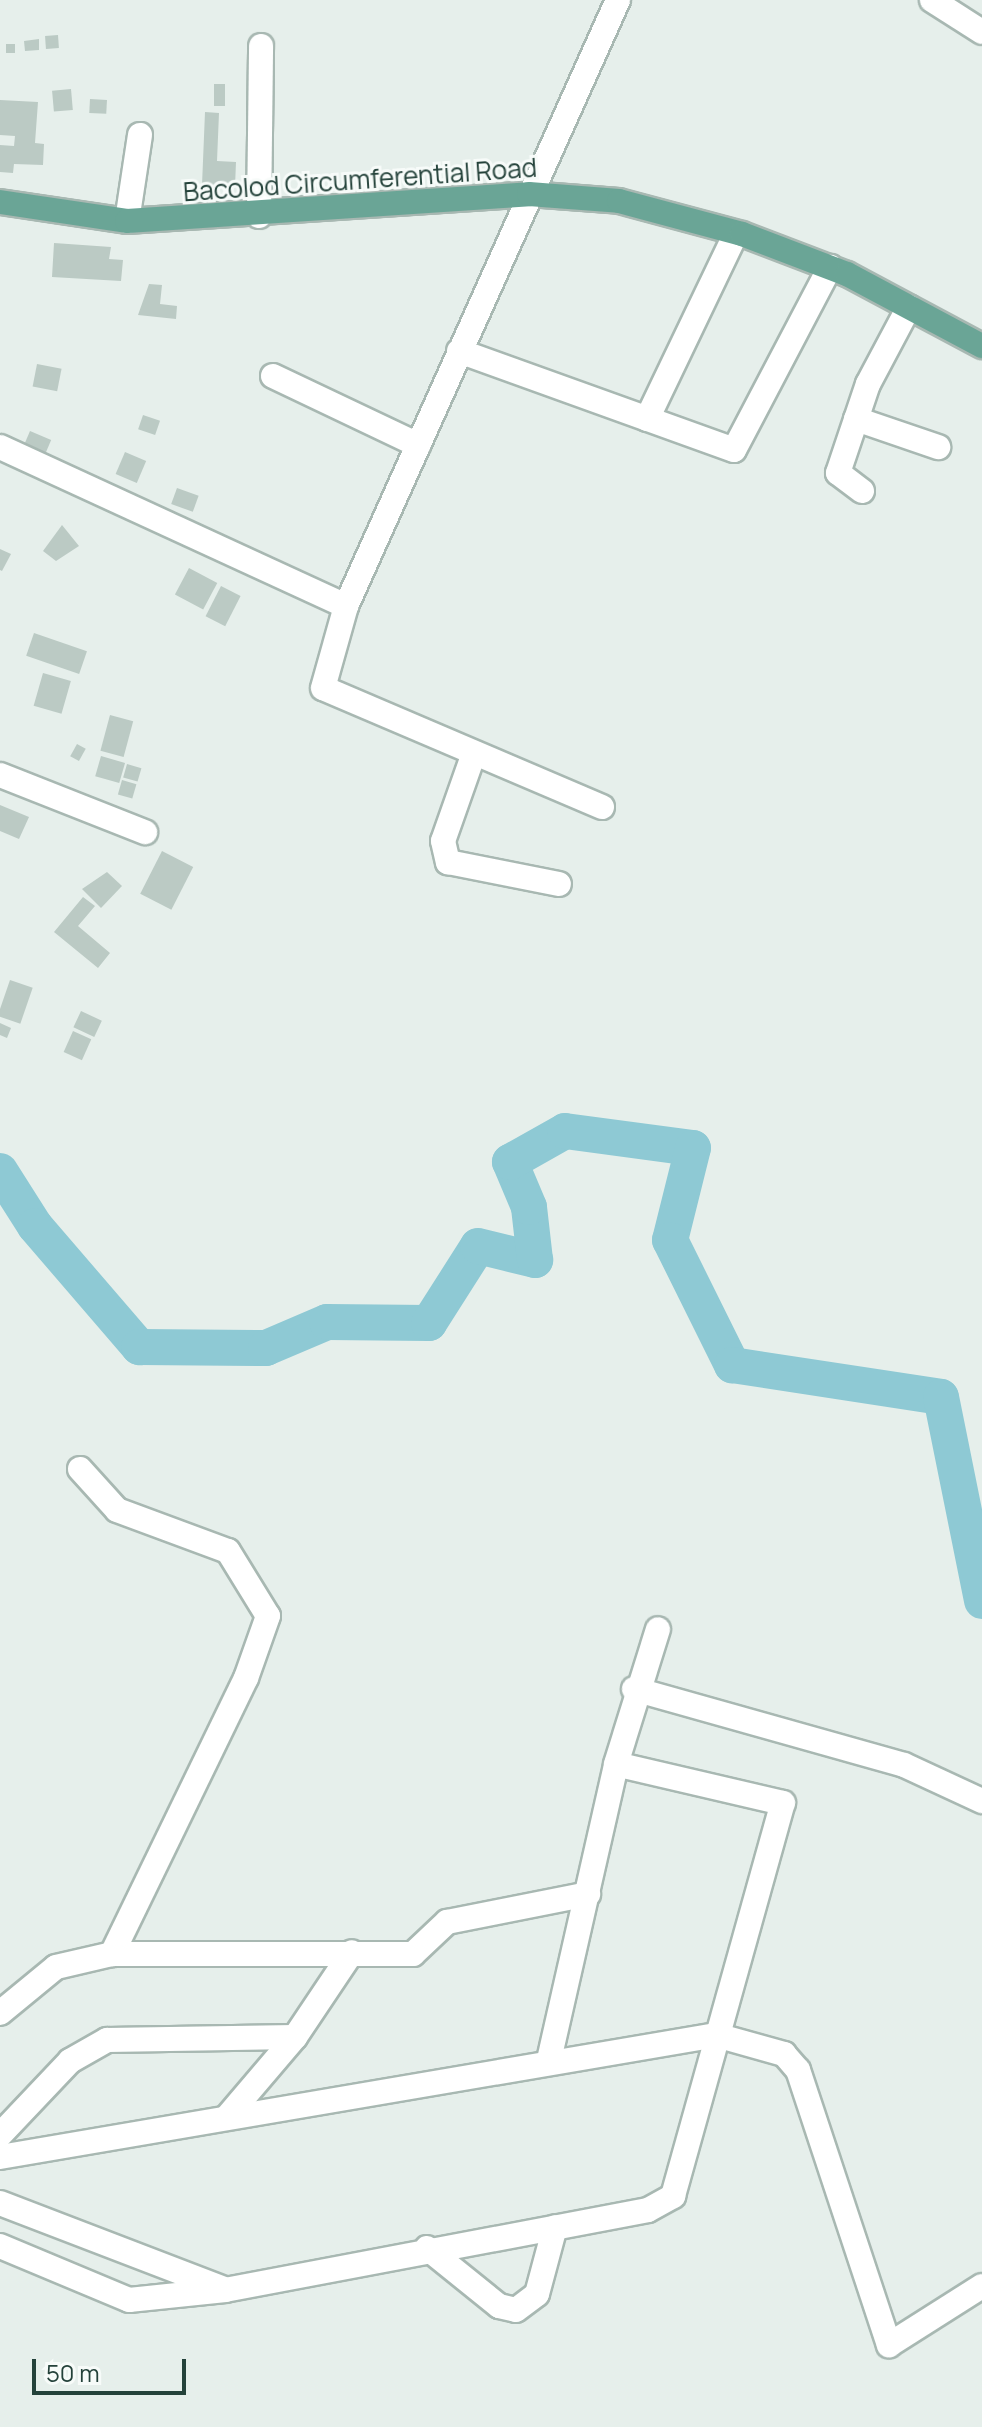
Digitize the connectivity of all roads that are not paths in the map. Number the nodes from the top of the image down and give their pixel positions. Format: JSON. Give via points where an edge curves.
{"nodes":[{"id":1,"x":618,"y":0,"type":"edge"},
{"id":2,"x":932,"y":0,"type":"edge"},
{"id":3,"x":982,"y":32,"type":"edge"},
{"id":4,"x":261,"y":46,"type":"dead end"},
{"id":5,"x":140,"y":135,"type":"dead end"},
{"id":6,"x":529,"y":194,"type":"junction"},
{"id":7,"x":0,"y":202,"type":"edge"},
{"id":8,"x":259,"y":216,"type":"junction"},
{"id":9,"x":127,"y":221,"type":"junction"},
{"id":10,"x":736,"y":233,"type":"junction"},
{"id":11,"x":830,"y":267,"type":"junction"},
{"id":12,"x":909,"y":307,"type":"junction"},
{"id":13,"x":982,"y":346,"type":"edge"},
{"id":14,"x":459,"y":351,"type":"junction"},
{"id":15,"x":273,"y":376,"type":"dead end"},
{"id":16,"x":647,"y":419,"type":"junction"},
{"id":17,"x":856,"y":419,"type":"junction"},
{"id":18,"x":418,"y":445,"type":"junction"},
{"id":19,"x":0,"y":447,"type":"edge"},
{"id":20,"x":938,"y":447,"type":"dead end"},
{"id":21,"x":862,"y":491,"type":"dead end"},
{"id":22,"x":346,"y":606,"type":"junction"},
{"id":23,"x":474,"y":753,"type":"junction"},
{"id":24,"x":0,"y":775,"type":"edge"},
{"id":25,"x":602,"y":807,"type":"dead end"},
{"id":26,"x":145,"y":832,"type":"dead end"},
{"id":27,"x":559,"y":884,"type":"dead end"},
{"id":28,"x":80,"y":1469,"type":"dead end"},
{"id":29,"x":658,"y":1629,"type":"dead end"},
{"id":30,"x":634,"y":1689,"type":"junction"},
{"id":31,"x":616,"y":1764,"type":"junction"},
{"id":32,"x":982,"y":1801,"type":"edge"},
{"id":33,"x":588,"y":1894,"type":"junction"},
{"id":34,"x":352,"y":1952,"type":"junction"},
{"id":35,"x":112,"y":1954,"type":"junction"},
{"id":36,"x":0,"y":2013,"type":"edge"},
{"id":37,"x":716,"y":2035,"type":"junction"},
{"id":38,"x":295,"y":2037,"type":"junction"},
{"id":39,"x":549,"y":2060,"type":"junction"},
{"id":40,"x":227,"y":2117,"type":"junction"},
{"id":41,"x":0,"y":2135,"type":"edge"},
{"id":42,"x":0,"y":2157,"type":"edge"},
{"id":43,"x":0,"y":2203,"type":"edge"},
{"id":44,"x":555,"y":2227,"type":"junction"},
{"id":45,"x":0,"y":2246,"type":"edge"},
{"id":46,"x":427,"y":2248,"type":"junction"},
{"id":47,"x":982,"y":2286,"type":"edge"},
{"id":48,"x":225,"y":2290,"type":"junction"}],
"edges":[{"from":1,"to":6,"type":"street"},
{"from":2,"to":3,"type":"street"},
{"from":4,"to":8,"type":"street"},
{"from":5,"to":9,"type":"street"},
{"from":6,"to":8,"type":"main road","name":"Bacolod Circumferential Road"},
{"from":6,"to":10,"type":"main road","name":"Bacolod Circumferential Road","via":[[619,201]]},
{"from":6,"to":14,"type":"street"},
{"from":7,"to":9,"type":"main road","name":"Bacolod Circumferential Road"},
{"from":8,"to":9,"type":"main road","name":"Bacolod Circumferential Road"},
{"from":10,"to":11,"type":"main road","name":"Bacolod Circumferential Road"},
{"from":10,"to":16,"type":"street"},
{"from":11,"to":12,"type":"main road","name":"Bacolod Circumferential Road"},
{"from":11,"to":16,"type":"street","via":[[734,450]]},
{"from":12,"to":13,"type":"main road","name":"Bacolod Circumferential Road"},
{"from":12,"to":17,"type":"street"},
{"from":14,"to":16,"type":"street"},
{"from":14,"to":18,"type":"street"},
{"from":15,"to":18,"type":"street"},
{"from":17,"to":20,"type":"street"},
{"from":17,"to":21,"type":"street","via":[[838,473]]},
{"from":18,"to":22,"type":"street"},
{"from":19,"to":22,"type":"street"},
{"from":22,"to":23,"type":"street","via":[[323,688]]},
{"from":23,"to":25,"type":"street"},
{"from":23,"to":27,"type":"street","via":[[443,841],[448,862]]},
{"from":24,"to":26,"type":"street"},
{"from":28,"to":35,"type":"street","via":[[117,1510],[228,1551],[268,1616],[246,1678]]},
{"from":29,"to":30,"type":"street"},
{"from":30,"to":31,"type":"street"},
{"from":30,"to":32,"type":"street","via":[[904,1765]]},
{"from":31,"to":33,"type":"street"},
{"from":31,"to":37,"type":"street","via":[[783,1803]]},
{"from":33,"to":34,"type":"street","via":[[447,1922],[413,1954]]},
{"from":33,"to":39,"type":"street"},
{"from":34,"to":35,"type":"street"},
{"from":34,"to":38,"type":"street"},
{"from":35,"to":36,"type":"street","via":[[56,1967]]},
{"from":37,"to":39,"type":"street"},
{"from":37,"to":44,"type":"street","via":[[673,2196],[648,2210]]},
{"from":37,"to":47,"type":"street","via":[[784,2054],[798,2070],[889,2345]]},
{"from":38,"to":40,"type":"street"},
{"from":38,"to":41,"type":"street","via":[[107,2040],[70,2061]]},
{"from":39,"to":40,"type":"street"},
{"from":40,"to":42,"type":"street"},
{"from":43,"to":48,"type":"street"},
{"from":44,"to":46,"type":"street"},
{"from":44,"to":46,"type":"street","via":[[537,2294],[516,2310],[489,2299]]},
{"from":45,"to":48,"type":"street","via":[[129,2300]]},
{"from":46,"to":48,"type":"street"}]}
